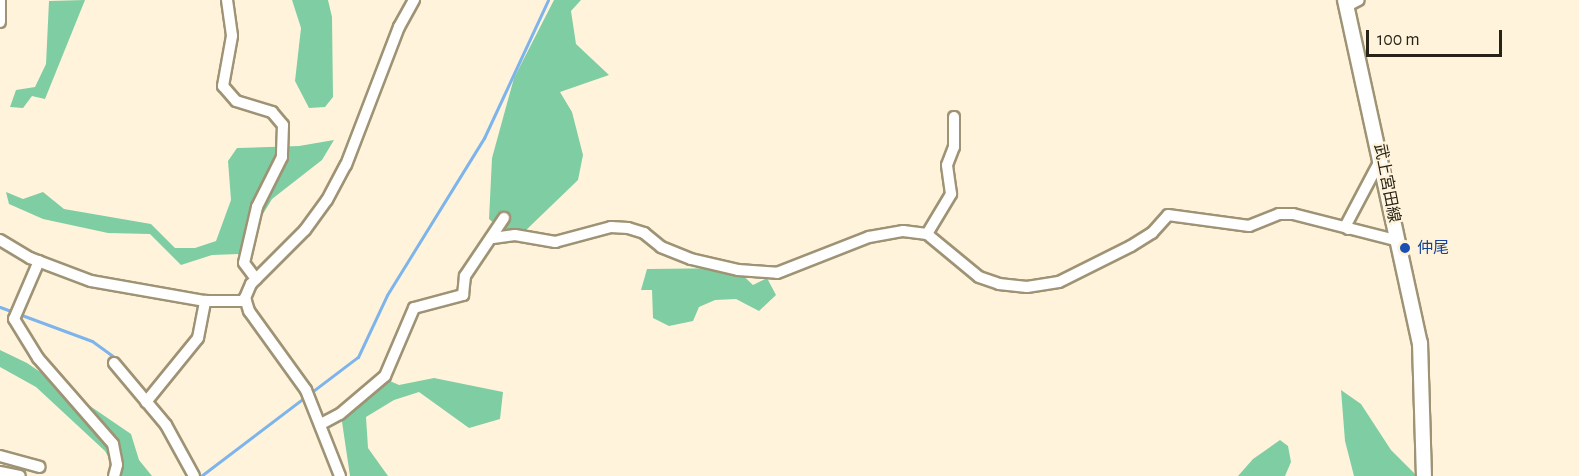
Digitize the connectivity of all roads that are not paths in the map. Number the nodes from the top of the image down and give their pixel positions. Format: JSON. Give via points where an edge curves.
{"nodes":[{"id":1,"x":0,"y":0,"type":"edge"},
{"id":2,"x":226,"y":0,"type":"edge"},
{"id":3,"x":414,"y":0,"type":"edge"},
{"id":4,"x":1351,"y":2,"type":"edge"},
{"id":5,"x":0,"y":22,"type":"edge"},
{"id":6,"x":954,"y":117,"type":"dead end"},
{"id":7,"x":1382,"y":157,"type":"junction"},
{"id":8,"x":504,"y":218,"type":"dead end"},
{"id":9,"x":1348,"y":229,"type":"junction"},
{"id":10,"x":927,"y":234,"type":"junction"},
{"id":11,"x":493,"y":238,"type":"junction"},
{"id":12,"x":0,"y":240,"type":"edge"},
{"id":13,"x":1399,"y":241,"type":"junction"},
{"id":14,"x":39,"y":261,"type":"junction"},
{"id":15,"x":256,"y":279,"type":"junction"},
{"id":16,"x":205,"y":301,"type":"junction"},
{"id":17,"x":246,"y":301,"type":"junction"},
{"id":18,"x":114,"y":363,"type":"dead end"},
{"id":19,"x":149,"y":399,"type":"junction"},
{"id":20,"x":321,"y":424,"type":"junction"},
{"id":21,"x":0,"y":456,"type":"edge"},
{"id":22,"x":40,"y":466,"type":"dead end"},
{"id":23,"x":0,"y":472,"type":"edge"},
{"id":24,"x":20,"y":476,"type":"edge"},
{"id":25,"x":114,"y":476,"type":"edge"},
{"id":26,"x":194,"y":476,"type":"edge"},
{"id":27,"x":340,"y":476,"type":"edge"},
{"id":28,"x":1424,"y":476,"type":"edge"}],
"edges":[{"from":1,"to":5,"type":"street"},
{"from":2,"to":15,"type":"street","via":[[232,36],[225,90],[247,107],[272,112],[283,125],[282,157],[257,207],[244,263]]},
{"from":3,"to":15,"type":"street","via":[[399,27],[350,157],[332,191],[305,230]]},
{"from":4,"to":7,"type":"main road","name":"武上宮田線"},
{"from":6,"to":10,"type":"street","via":[[954,147],[947,165],[951,194]]},
{"from":7,"to":9,"type":"street","via":[[1346,225]]},
{"from":7,"to":13,"type":"main road","name":"武上宮田線"},
{"from":8,"to":11,"type":"street"},
{"from":9,"to":10,"type":"street","via":[[1293,214],[1280,214],[1249,226],[1168,215],[1152,233],[1131,246],[1059,282],[1027,287],[979,277]]},
{"from":9,"to":13,"type":"street"},
{"from":10,"to":11,"type":"street","via":[[903,231],[869,237],[780,273],[691,259],[628,228],[611,227],[555,242],[516,235]]},
{"from":11,"to":20,"type":"street","via":[[465,276],[463,295],[414,308],[385,376]]},
{"from":12,"to":14,"type":"street"},
{"from":13,"to":28,"type":"main road","name":"武上宮田線","via":[[1424,368]]},
{"from":14,"to":16,"type":"street","via":[[91,281]]},
{"from":14,"to":25,"type":"street","via":[[15,314],[38,358],[113,444],[117,465]]},
{"from":15,"to":17,"type":"street","via":[[247,291]]},
{"from":16,"to":17,"type":"street"},
{"from":16,"to":19,"type":"street","via":[[198,338]]},
{"from":17,"to":20,"type":"street","via":[[308,395]]},
{"from":18,"to":19,"type":"street"},
{"from":19,"to":26,"type":"street"},
{"from":20,"to":27,"type":"street"},
{"from":21,"to":22,"type":"street"},
{"from":23,"to":24,"type":"street"}]}
